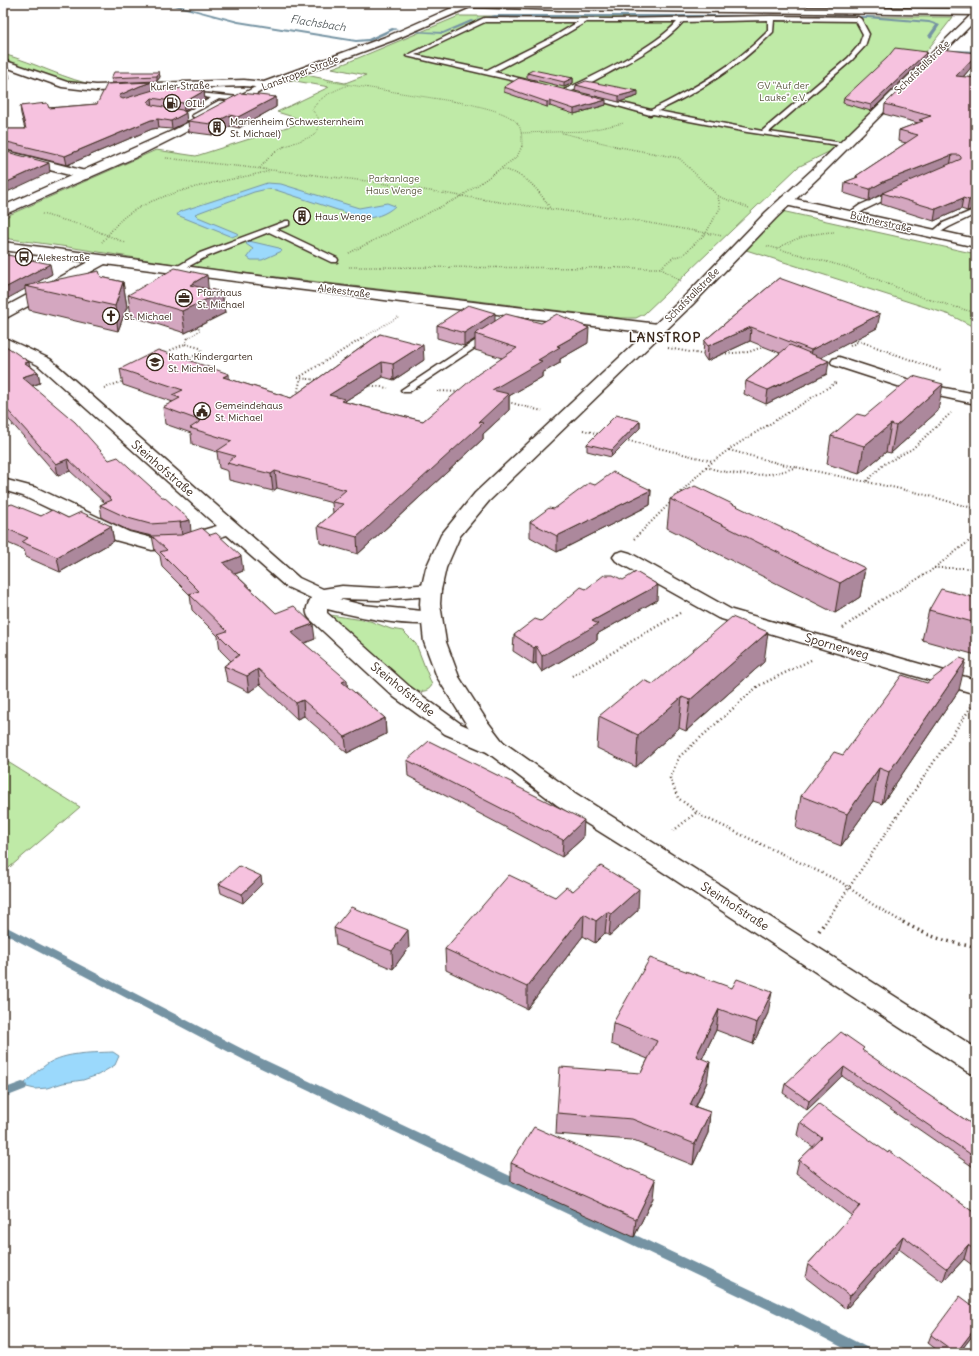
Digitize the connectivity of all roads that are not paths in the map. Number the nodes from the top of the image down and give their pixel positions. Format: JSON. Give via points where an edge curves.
{"nodes":[{"id":1,"x":470,"y":3,"type":"edge"},
{"id":2,"x":976,"y":13,"type":"edge"},
{"id":3,"x":772,"y":18,"type":"junction"},
{"id":4,"x":469,"y":19,"type":"dead end"},
{"id":5,"x":585,"y":20,"type":"junction"},
{"id":6,"x":681,"y":20,"type":"junction"},
{"id":7,"x":483,"y":21,"type":"junction"},
{"id":8,"x":3,"y":63,"type":"edge"},
{"id":9,"x":488,"y":72,"type":"junction"},
{"id":10,"x":538,"y":84,"type":"edge"},
{"id":11,"x":265,"y":85,"type":"junction"},
{"id":12,"x":559,"y":90,"type":"edge"},
{"id":13,"x":566,"y":91,"type":"junction"},
{"id":14,"x":574,"y":93,"type":"edge"},
{"id":15,"x":152,"y":94,"type":"edge"},
{"id":16,"x":581,"y":95,"type":"edge"},
{"id":17,"x":218,"y":98,"type":"junction"},
{"id":18,"x":239,"y":99,"type":"junction"},
{"id":19,"x":650,"y":113,"type":"junction"},
{"id":20,"x":198,"y":121,"type":"junction"},
{"id":21,"x":763,"y":133,"type":"junction"},
{"id":22,"x":843,"y":145,"type":"junction"},
{"id":23,"x":3,"y":154,"type":"edge"},
{"id":24,"x":85,"y":175,"type":"junction"},
{"id":25,"x":907,"y":188,"type":"edge"},
{"id":26,"x":786,"y":201,"type":"junction"},
{"id":27,"x":3,"y":211,"type":"edge"},
{"id":28,"x":976,"y":211,"type":"edge"},
{"id":29,"x":850,"y":215,"type":"junction"},
{"id":30,"x":286,"y":223,"type":"dead end"},
{"id":31,"x":269,"y":229,"type":"junction"},
{"id":32,"x":934,"y":234,"type":"junction"},
{"id":33,"x":976,"y":243,"type":"edge"},
{"id":34,"x":3,"y":246,"type":"edge"},
{"id":35,"x":96,"y":258,"type":"junction"},
{"id":36,"x":334,"y":260,"type":"road end"},
{"id":37,"x":178,"y":269,"type":"junction"},
{"id":38,"x":521,"y":313,"type":"junction"},
{"id":39,"x":3,"y":314,"type":"edge"},
{"id":40,"x":658,"y":330,"type":"junction"},
{"id":41,"x":3,"y":342,"type":"edge"},
{"id":42,"x":839,"y":362,"type":"dead end"},
{"id":43,"x":406,"y":390,"type":"dead end"},
{"id":44,"x":972,"y":398,"type":"edge"},
{"id":45,"x":3,"y":484,"type":"edge"},
{"id":46,"x":232,"y":528,"type":"junction"},
{"id":47,"x":623,"y":557,"type":"road end"},
{"id":48,"x":431,"y":590,"type":"junction"},
{"id":49,"x":322,"y":596,"type":"junction"},
{"id":50,"x":432,"y":618,"type":"junction"},
{"id":51,"x":974,"y":696,"type":"edge"},
{"id":52,"x":495,"y":747,"type":"junction"},
{"id":53,"x":976,"y":1063,"type":"edge"}],
"edges":[{"from":1,"to":2,"type":"street"},
{"from":1,"to":11,"type":"street","name":"Lanstroper Straße","via":[[392,38]]},
{"from":2,"to":22,"type":"street","name":"Schafstallstraße"},
{"from":3,"to":6,"type":"lane"},
{"from":3,"to":19,"type":"lane","via":[[771,31],[759,45],[720,73]]},
{"from":3,"to":21,"type":"lane","via":[[858,19],[866,34],[862,46],[850,59]]},
{"from":4,"to":7,"type":"lane"},
{"from":5,"to":6,"type":"lane"},
{"from":5,"to":7,"type":"lane"},
{"from":5,"to":9,"type":"lane"},
{"from":6,"to":13,"type":"lane","via":[[666,35],[594,79]]},
{"from":7,"to":9,"type":"lane","via":[[409,56]]},
{"from":8,"to":11,"type":"street","name":"Kurler Straße","via":[[66,85],[96,88],[244,83]]},
{"from":9,"to":10,"type":"lane"},
{"from":11,"to":18,"type":"street","name":"Lanstroper Straße"},
{"from":12,"to":13,"type":"lane"},
{"from":13,"to":14,"type":"lane"},
{"from":15,"to":17,"type":"lane","via":[[180,93]]},
{"from":16,"to":19,"type":"lane"},
{"from":17,"to":18,"type":"lane"},
{"from":17,"to":20,"type":"lane","via":[[183,115]]},
{"from":18,"to":20,"type":"street","name":"Lanstroper Straße"},
{"from":19,"to":21,"type":"lane"},
{"from":20,"to":24,"type":"street","name":"Lanstroper Straße"},
{"from":21,"to":22,"type":"lane"},
{"from":22,"to":26,"type":"street","name":"Schafstallstraße"},
{"from":23,"to":24,"type":"street"},
{"from":24,"to":27,"type":"street","name":"Lanstroper Straße"},
{"from":25,"to":29,"type":"lane"},
{"from":26,"to":29,"type":"street","name":"Büttnerstraße"},
{"from":26,"to":40,"type":"street","name":"Schafstallstraße"},
{"from":28,"to":32,"type":"lane","via":[[946,225]]},
{"from":29,"to":32,"type":"street","name":"Büttnerstraße"},
{"from":30,"to":31,"type":"lane"},
{"from":31,"to":36,"type":"lane"},
{"from":31,"to":37,"type":"lane","via":[[203,255]]},
{"from":32,"to":33,"type":"street","name":"Büttnerstraße"},
{"from":34,"to":35,"type":"street","name":"Alekestraße"},
{"from":35,"to":37,"type":"street","name":"Alekestraße"},
{"from":35,"to":39,"type":"street"},
{"from":37,"to":38,"type":"street","name":"Alekestraße"},
{"from":38,"to":40,"type":"street","name":"Alekestraße"},
{"from":38,"to":43,"type":"lane"},
{"from":40,"to":48,"type":"street","name":"Schafstallstraße","via":[[482,497],[451,535],[436,568]]},
{"from":41,"to":46,"type":"street","name":"Steinhofstraße","via":[[44,362]]},
{"from":42,"to":44,"type":"street","via":[[916,387]]},
{"from":45,"to":46,"type":"street","via":[[30,492],[122,536],[152,544],[183,542]]},
{"from":46,"to":49,"type":"street","name":"Steinhofstraße","via":[[292,582]]},
{"from":47,"to":51,"type":"street","name":"Spornerweg","via":[[725,614],[830,644]]},
{"from":48,"to":49,"type":"street","via":[[378,594],[342,592]]},
{"from":48,"to":50,"type":"street","name":"Steinhofstraße"},
{"from":49,"to":50,"type":"street","name":"Steinhofstraße","via":[[333,604],[363,611]]},
{"from":49,"to":52,"type":"street","name":"Steinhofstraße","via":[[317,615],[402,692],[453,729]]},
{"from":50,"to":52,"type":"street","name":"Steinhofstraße","via":[[435,642],[448,677]]},
{"from":52,"to":53,"type":"street","name":"Steinhofstraße","via":[[566,799]]}]}
